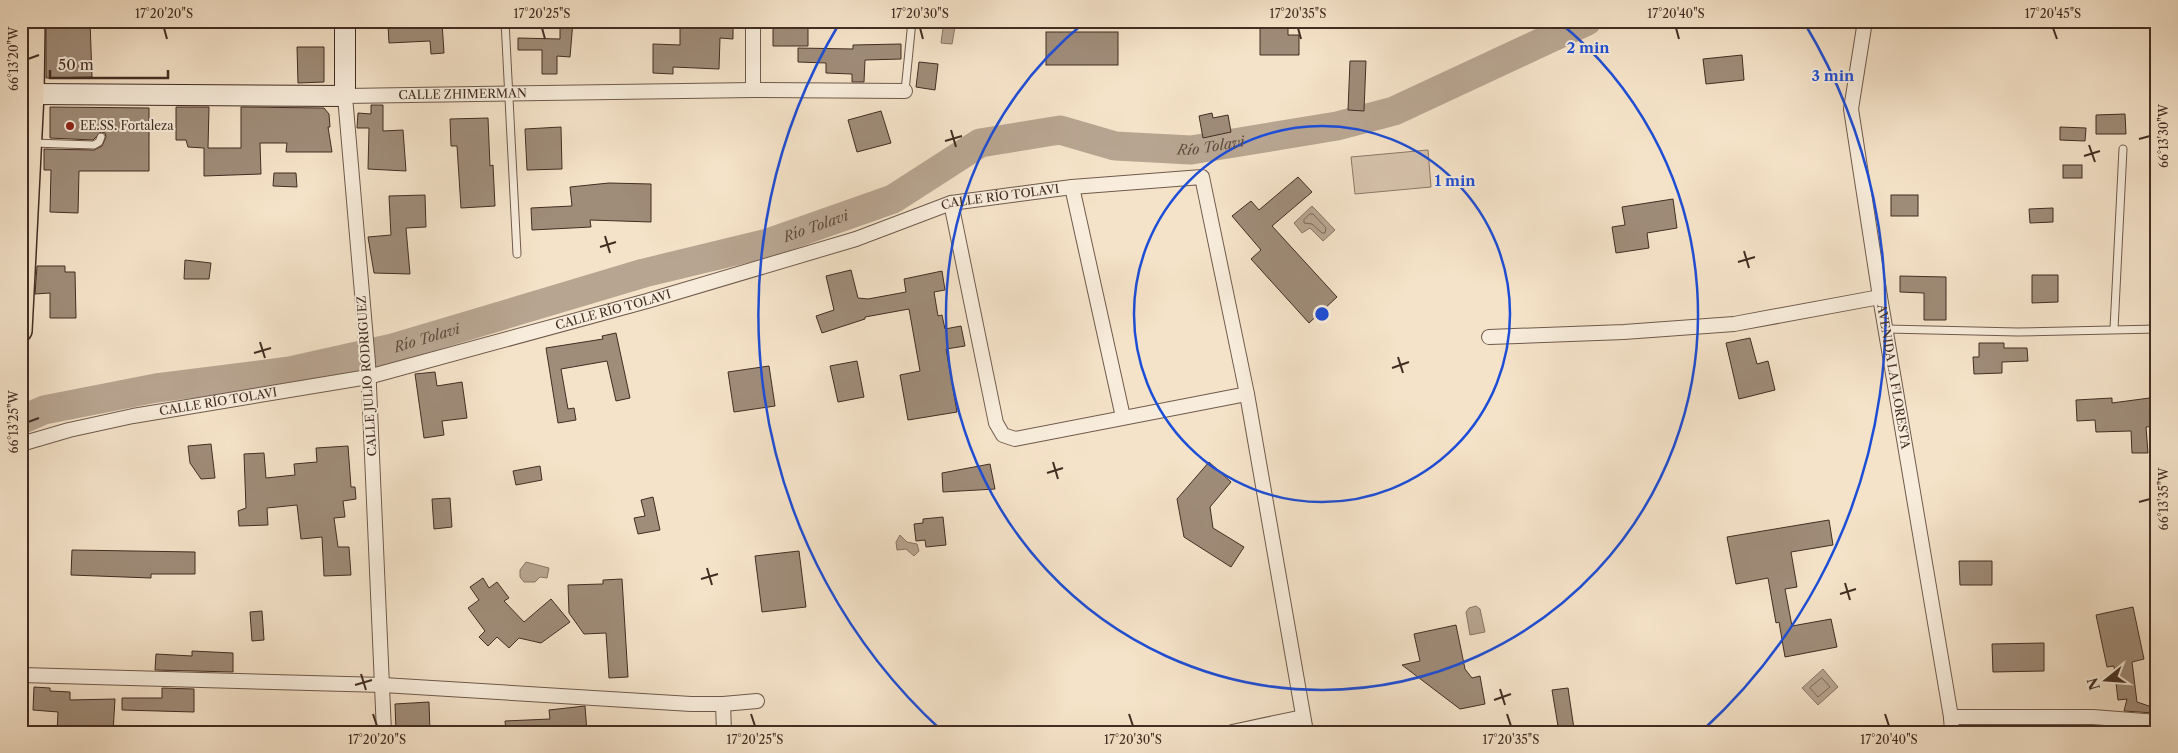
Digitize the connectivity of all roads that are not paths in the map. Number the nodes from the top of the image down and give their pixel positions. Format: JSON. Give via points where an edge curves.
{"nodes":[{"id":1,"x":34,"y":21,"type":"edge"},
{"id":2,"x":345,"y":21,"type":"edge"},
{"id":3,"x":505,"y":21,"type":"edge"},
{"id":4,"x":753,"y":21,"type":"edge"},
{"id":5,"x":912,"y":21,"type":"edge"},
{"id":6,"x":1865,"y":21,"type":"edge"},
{"id":7,"x":753,"y":90,"type":"junction"},
{"id":8,"x":905,"y":91,"type":"joint"},
{"id":9,"x":27,"y":94,"type":"edge"},
{"id":10,"x":508,"y":94,"type":"junction"},
{"id":11,"x":345,"y":96,"type":"junction"},
{"id":12,"x":100,"y":137,"type":"dead end"},
{"id":13,"x":30,"y":143,"type":"junction"},
{"id":14,"x":2122,"y":148,"type":"dead end"},
{"id":15,"x":1072,"y":187,"type":"junction"},
{"id":16,"x":951,"y":203,"type":"junction"},
{"id":17,"x":517,"y":254,"type":"dead end"},
{"id":18,"x":1880,"y":296,"type":"junction"},
{"id":19,"x":1887,"y":329,"type":"junction"},
{"id":20,"x":2114,"y":329,"type":"junction"},
{"id":21,"x":2157,"y":329,"type":"edge"},
{"id":22,"x":21,"y":330,"type":"edge"},
{"id":23,"x":1489,"y":337,"type":"dead end"},
{"id":24,"x":368,"y":377,"type":"junction"},
{"id":25,"x":1247,"y":394,"type":"junction"},
{"id":26,"x":1123,"y":417,"type":"junction"},
{"id":27,"x":21,"y":444,"type":"edge"},
{"id":28,"x":21,"y":675,"type":"edge"},
{"id":29,"x":383,"y":684,"type":"junction"},
{"id":30,"x":756,"y":701,"type":"dead end"},
{"id":31,"x":723,"y":704,"type":"junction"},
{"id":32,"x":1951,"y":716,"type":"junction"},
{"id":33,"x":1303,"y":717,"type":"junction"},
{"id":34,"x":2157,"y":722,"type":"edge"},
{"id":35,"x":384,"y":732,"type":"edge"},
{"id":36,"x":724,"y":732,"type":"edge"},
{"id":37,"x":1232,"y":732,"type":"edge"},
{"id":38,"x":1306,"y":732,"type":"edge"},
{"id":39,"x":1952,"y":732,"type":"edge"}],
"edges":[{"from":1,"to":9,"type":"main road"},
{"from":2,"to":11,"type":"main road","name":"CALLE JULIO RODRIGUEZ"},
{"from":3,"to":10,"type":"lane"},
{"from":4,"to":7,"type":"street"},
{"from":5,"to":8,"type":"lane"},
{"from":6,"to":18,"type":"street","name":"AVENIDA LA FLORESTA","via":[[1851,109]]},
{"from":7,"to":8,"type":"street","name":"CALLE ZHIMERMAN"},
{"from":7,"to":10,"type":"street","name":"CALLE ZHIMERMAN"},
{"from":9,"to":11,"type":"main road","name":"CALLE ZHIMERMAN","via":[[101,97]]},
{"from":9,"to":13,"type":"main road"},
{"from":10,"to":11,"type":"street","name":"CALLE ZHIMERMAN"},
{"from":10,"to":17,"type":"lane"},
{"from":11,"to":24,"type":"street","name":"CALLE JULIO RODRIGUEZ"},
{"from":12,"to":13,"type":"lane","via":[[94,144]]},
{"from":13,"to":22,"type":"main road"},
{"from":14,"to":20,"type":"lane"},
{"from":15,"to":16,"type":"street","name":"CALLE RÍO TOLAVI"},
{"from":15,"to":25,"type":"street","name":"CALLE RÍO TOLAVI","via":[[1202,177]]},
{"from":15,"to":26,"type":"street"},
{"from":16,"to":24,"type":"street","name":"CALLE RÍO TOLAVI","via":[[856,239],[647,301]]},
{"from":16,"to":26,"type":"street","via":[[996,423],[1003,435],[1015,439]]},
{"from":18,"to":19,"type":"street","name":"AVENIDA LA FLORESTA"},
{"from":18,"to":23,"type":"street","via":[[1734,324]]},
{"from":19,"to":20,"type":"lane","via":[[2018,332]]},
{"from":19,"to":32,"type":"street","name":"AVENIDA LA FLORESTA"},
{"from":20,"to":21,"type":"lane"},
{"from":24,"to":27,"type":"street","name":"CALLE RÍO TOLAVI","via":[[133,416]]},
{"from":24,"to":29,"type":"street","name":"CALLE JULIO RODRIGUEZ"},
{"from":25,"to":26,"type":"street"},
{"from":25,"to":33,"type":"street"},
{"from":28,"to":29,"type":"street"},
{"from":29,"to":31,"type":"street"},
{"from":29,"to":35,"type":"street","name":"CALLE JULIO RODRIGUEZ"},
{"from":30,"to":31,"type":"street"},
{"from":31,"to":36,"type":"street"},
{"from":32,"to":34,"type":"street","via":[[2093,717]]},
{"from":32,"to":39,"type":"street","name":"AVENIDA LA FLORESTA"},
{"from":33,"to":37,"type":"street"},
{"from":33,"to":38,"type":"street"}]}
